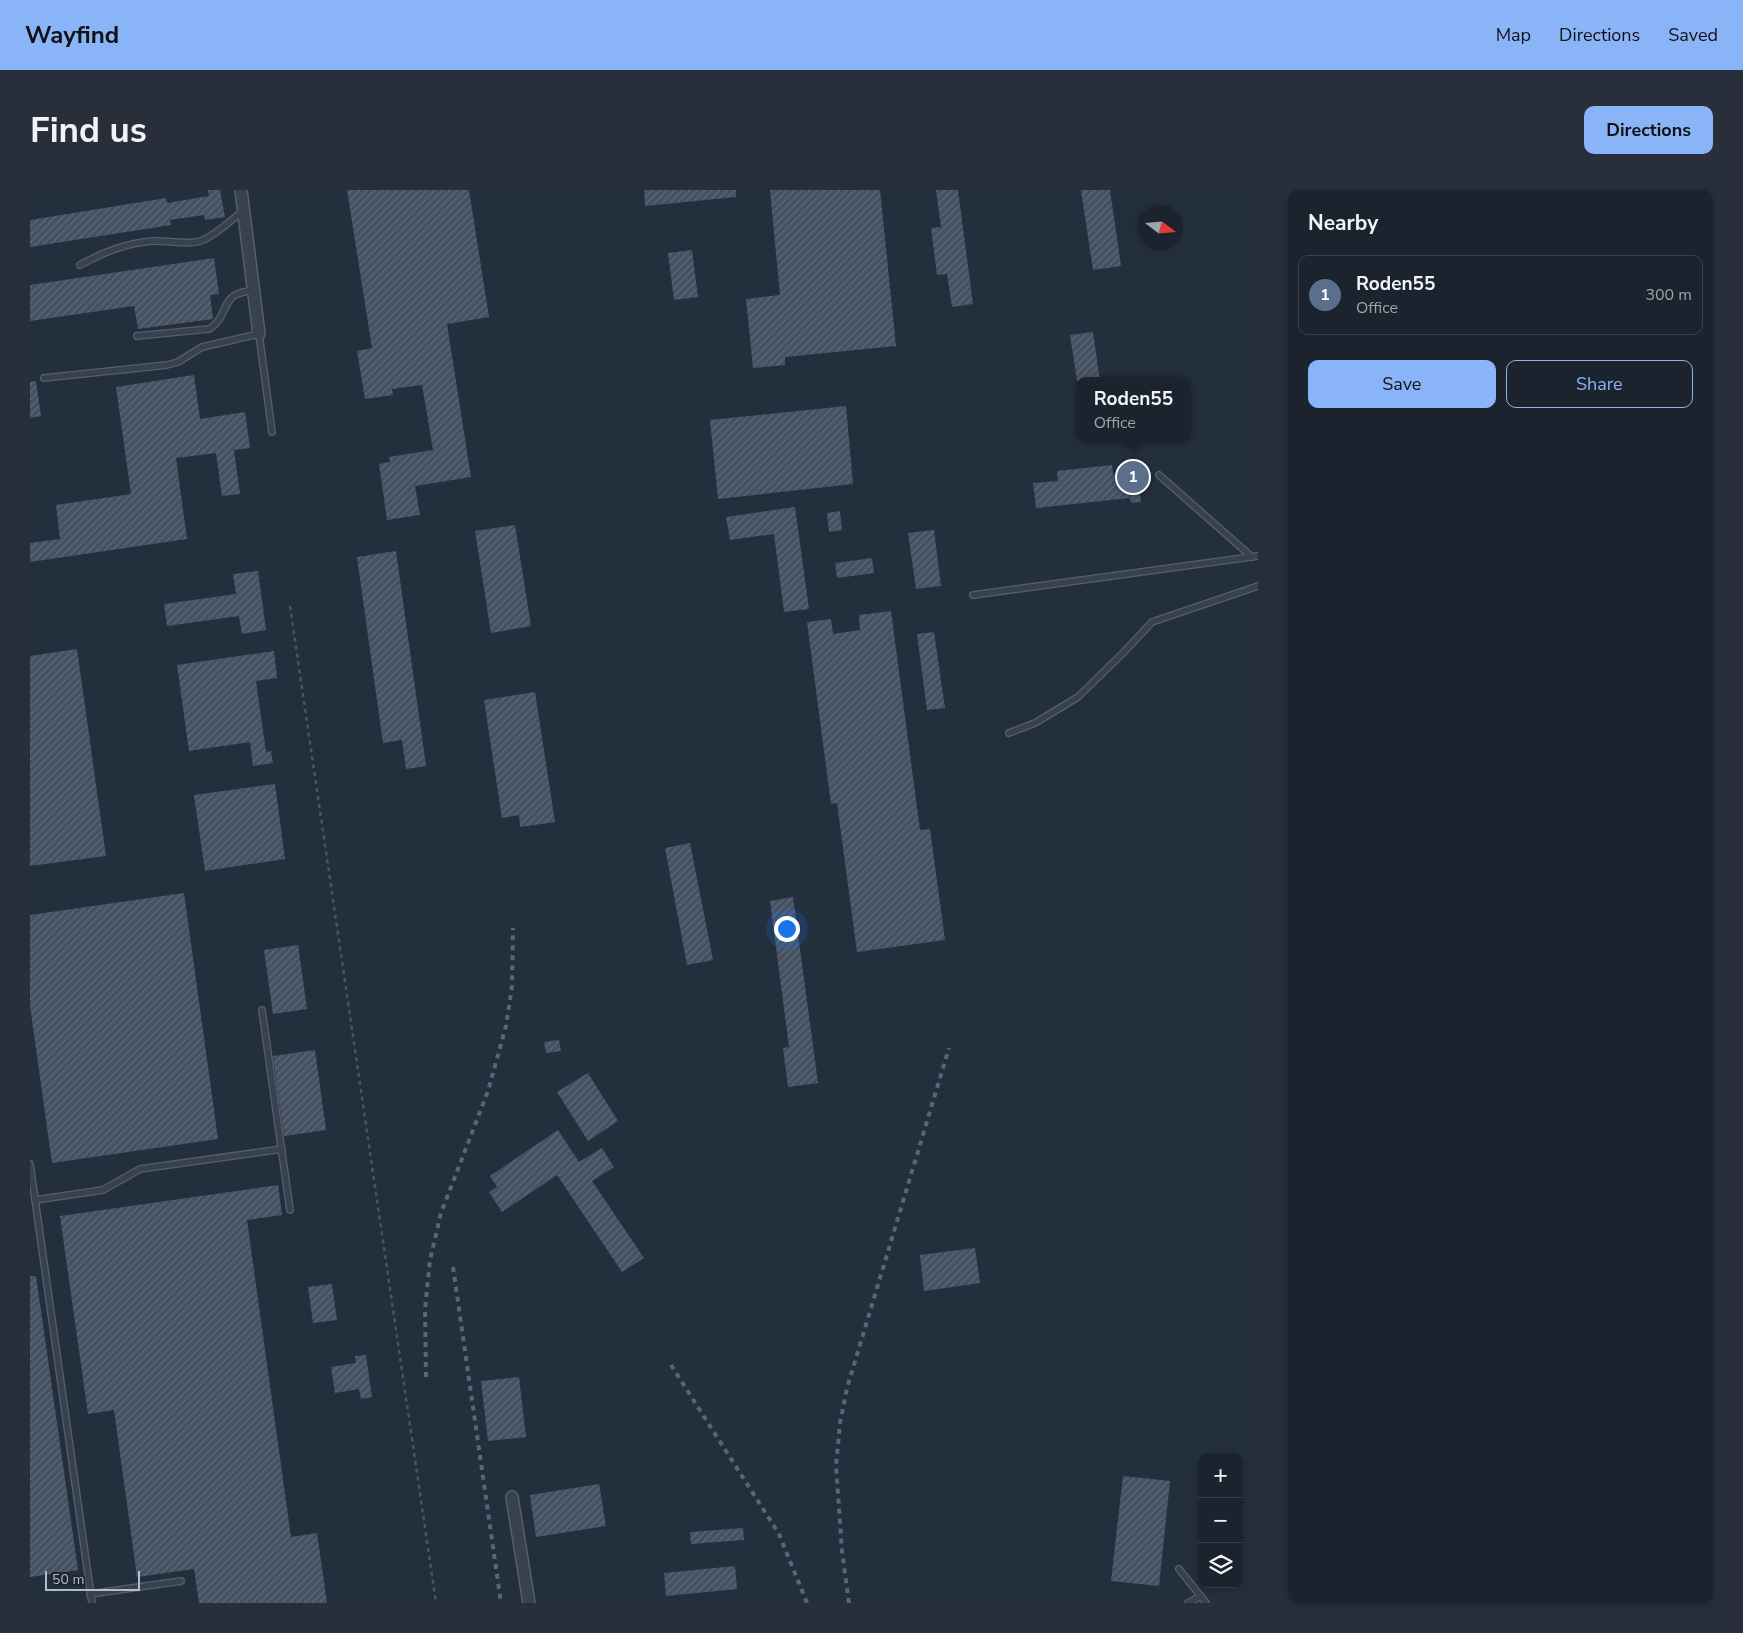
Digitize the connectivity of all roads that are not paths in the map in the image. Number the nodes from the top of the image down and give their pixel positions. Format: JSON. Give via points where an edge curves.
{"nodes":[{"id":1,"x":241,"y":190,"type":"edge"},
{"id":2,"x":244,"y":210,"type":"junction"},
{"id":3,"x":80,"y":265,"type":"dead end"},
{"id":4,"x":254,"y":290,"type":"junction"},
{"id":5,"x":259,"y":334,"type":"junction"},
{"id":6,"x":137,"y":336,"type":"dead end"},
{"id":7,"x":44,"y":378,"type":"dead end"},
{"id":8,"x":272,"y":432,"type":"dead end"},
{"id":9,"x":1159,"y":475,"type":"dead end"},
{"id":10,"x":1255,"y":556,"type":"edge"},
{"id":11,"x":1258,"y":586,"type":"edge"},
{"id":12,"x":973,"y":595,"type":"dead end"},
{"id":13,"x":1009,"y":733,"type":"dead end"},
{"id":14,"x":262,"y":1010,"type":"dead end"},
{"id":15,"x":282,"y":1149,"type":"junction"},
{"id":16,"x":30,"y":1164,"type":"edge"},
{"id":17,"x":33,"y":1197,"type":"edge"},
{"id":18,"x":290,"y":1210,"type":"dead end"},
{"id":19,"x":512,"y":1497,"type":"dead end"},
{"id":20,"x":1178,"y":1570,"type":"dead end"},
{"id":21,"x":181,"y":1581,"type":"dead end"},
{"id":22,"x":90,"y":1594,"type":"junction"},
{"id":23,"x":1201,"y":1596,"type":"junction"},
{"id":24,"x":92,"y":1603,"type":"edge"},
{"id":25,"x":529,"y":1603,"type":"edge"},
{"id":26,"x":1188,"y":1603,"type":"edge"},
{"id":27,"x":1206,"y":1603,"type":"edge"}],
"edges":[{"from":1,"to":2,"type":"street"},
{"from":2,"to":3,"type":"lane","via":[[203,241],[153,241],[124,245]]},
{"from":2,"to":4,"type":"street"},
{"from":4,"to":5,"type":"street"},
{"from":4,"to":6,"type":"lane","via":[[231,298],[221,318],[209,329]]},
{"from":5,"to":7,"type":"lane","via":[[202,347],[166,366]]},
{"from":5,"to":8,"type":"lane"},
{"from":9,"to":10,"type":"lane"},
{"from":10,"to":12,"type":"lane"},
{"from":11,"to":13,"type":"lane","via":[[1152,622],[1078,697],[1036,723]]},
{"from":14,"to":15,"type":"lane"},
{"from":15,"to":17,"type":"lane","via":[[140,1169],[103,1190]]},
{"from":15,"to":18,"type":"lane"},
{"from":16,"to":17,"type":"lane"},
{"from":17,"to":22,"type":"lane"},
{"from":19,"to":25,"type":"street"},
{"from":20,"to":23,"type":"lane"},
{"from":21,"to":22,"type":"lane"},
{"from":22,"to":24,"type":"lane"},
{"from":23,"to":26,"type":"lane"},
{"from":23,"to":27,"type":"lane"}]}
